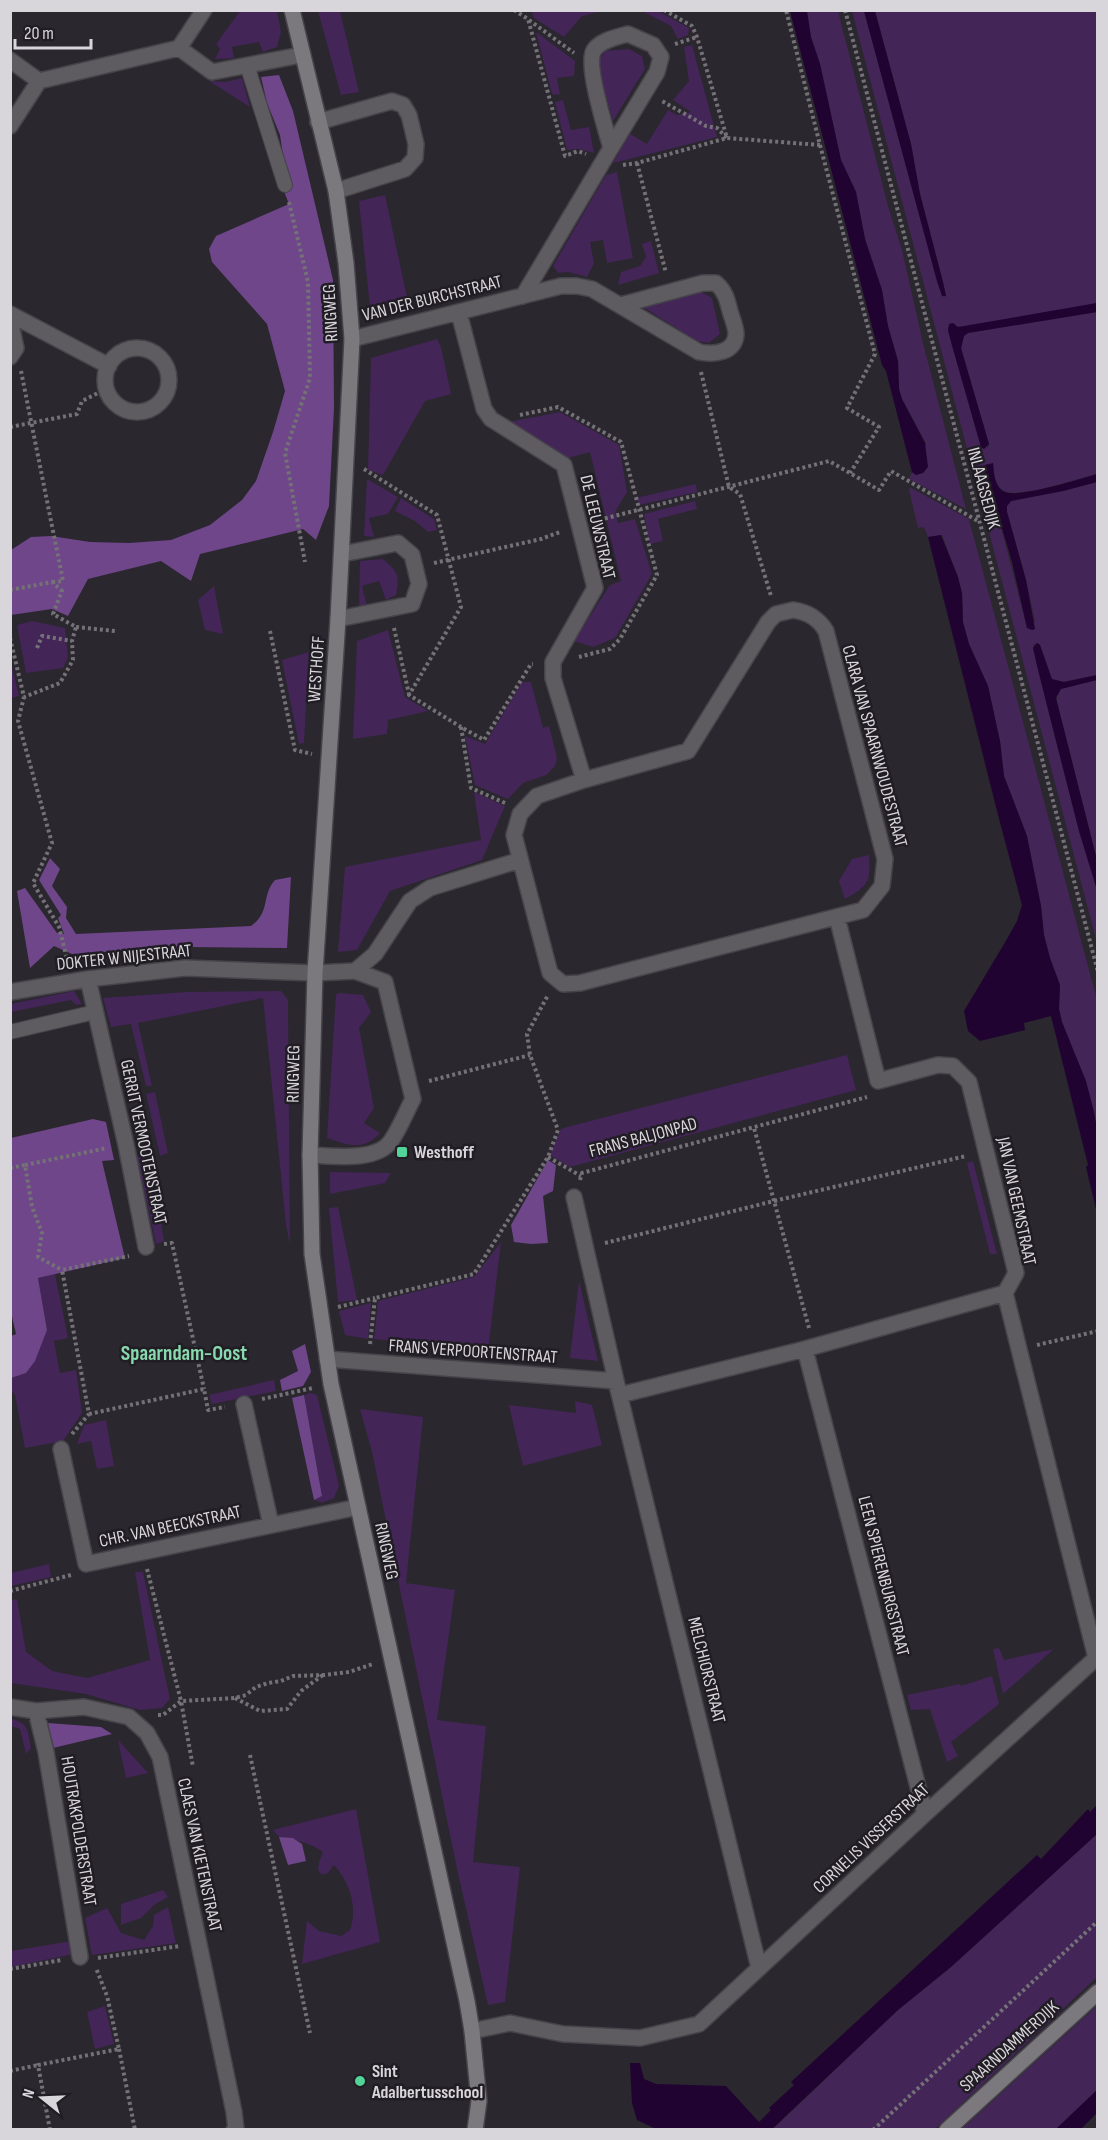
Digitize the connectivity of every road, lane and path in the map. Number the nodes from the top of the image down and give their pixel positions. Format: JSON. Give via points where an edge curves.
{"nodes":[{"id":1,"x":204,"y":10,"type":"edge"},
{"id":2,"x":292,"y":10,"type":"edge"},
{"id":3,"x":514,"y":10,"type":"edge"},
{"id":4,"x":664,"y":10,"type":"edge"},
{"id":5,"x":786,"y":10,"type":"edge"},
{"id":6,"x":845,"y":10,"type":"edge"},
{"id":7,"x":528,"y":19,"type":"junction"},
{"id":8,"x":178,"y":48,"type":"junction"},
{"id":9,"x":301,"y":55,"type":"junction"},
{"id":10,"x":591,"y":59,"type":"junction"},
{"id":11,"x":10,"y":60,"type":"edge"},
{"id":12,"x":247,"y":65,"type":"junction"},
{"id":13,"x":39,"y":81,"type":"junction"},
{"id":14,"x":645,"y":91,"type":"junction"},
{"id":15,"x":318,"y":122,"type":"junction"},
{"id":16,"x":10,"y":126,"type":"edge"},
{"id":17,"x":727,"y":138,"type":"junction"},
{"id":18,"x":820,"y":145,"type":"junction"},
{"id":19,"x":607,"y":154,"type":"junction"},
{"id":20,"x":637,"y":163,"type":"junction"},
{"id":21,"x":285,"y":185,"type":"joint"},
{"id":22,"x":336,"y":191,"type":"junction"},
{"id":23,"x":671,"y":291,"type":"junction"},
{"id":24,"x":523,"y":296,"type":"junction"},
{"id":25,"x":621,"y":305,"type":"junction"},
{"id":26,"x":459,"y":313,"type":"junction"},
{"id":27,"x":10,"y":314,"type":"edge"},
{"id":28,"x":10,"y":320,"type":"edge"},
{"id":29,"x":352,"y":339,"type":"junction"},
{"id":30,"x":699,"y":352,"type":"junction"},
{"id":31,"x":13,"y":353,"type":"edge"},
{"id":32,"x":109,"y":366,"type":"junction"},
{"id":33,"x":106,"y":389,"type":"junction"},
{"id":34,"x":492,"y":420,"type":"junction"},
{"id":35,"x":31,"y":423,"type":"junction"},
{"id":36,"x":10,"y":427,"type":"edge"},
{"id":37,"x":850,"y":473,"type":"junction"},
{"id":38,"x":729,"y":487,"type":"junction"},
{"id":39,"x":639,"y":510,"type":"junction"},
{"id":40,"x":979,"y":521,"type":"junction"},
{"id":41,"x":579,"y":526,"type":"junction"},
{"id":42,"x":342,"y":554,"type":"junction"},
{"id":43,"x":305,"y":562,"type":"dead end"},
{"id":44,"x":415,"y":567,"type":"junction"},
{"id":45,"x":52,"y":582,"type":"junction"},
{"id":46,"x":10,"y":590,"type":"edge"},
{"id":47,"x":389,"y":609,"type":"junction"},
{"id":48,"x":776,"y":614,"type":"junction"},
{"id":49,"x":338,"y":619,"type":"junction"},
{"id":50,"x":76,"y":627,"type":"junction"},
{"id":51,"x":115,"y":631,"type":"dead end"},
{"id":52,"x":270,"y":631,"type":"dead end"},
{"id":53,"x":10,"y":638,"type":"edge"},
{"id":54,"x":72,"y":640,"type":"junction"},
{"id":55,"x":37,"y":648,"type":"dead end"},
{"id":56,"x":553,"y":663,"type":"junction"},
{"id":57,"x":409,"y":695,"type":"dead end"},
{"id":58,"x":24,"y":698,"type":"junction"},
{"id":59,"x":316,"y":755,"type":"dead end"},
{"id":60,"x":584,"y":780,"type":"junction"},
{"id":61,"x":523,"y":811,"type":"junction"},
{"id":62,"x":520,"y":860,"type":"junction"},
{"id":63,"x":837,"y":917,"type":"junction"},
{"id":64,"x":356,"y":971,"type":"junction"},
{"id":65,"x":1098,"y":972,"type":"edge"},
{"id":66,"x":315,"y":974,"type":"junction"},
{"id":67,"x":557,"y":979,"type":"junction"},
{"id":68,"x":80,"y":980,"type":"junction"},
{"id":69,"x":10,"y":992,"type":"edge"},
{"id":70,"x":96,"y":1011,"type":"junction"},
{"id":71,"x":10,"y":1032,"type":"edge"},
{"id":72,"x":530,"y":1055,"type":"junction"},
{"id":73,"x":878,"y":1080,"type":"junction"},
{"id":74,"x":411,"y":1086,"type":"junction"},
{"id":75,"x":754,"y":1128,"type":"junction"},
{"id":76,"x":126,"y":1144,"type":"junction"},
{"id":77,"x":986,"y":1151,"type":"junction"},
{"id":78,"x":310,"y":1155,"type":"junction"},
{"id":79,"x":548,"y":1157,"type":"junction"},
{"id":80,"x":25,"y":1165,"type":"junction"},
{"id":81,"x":10,"y":1168,"type":"edge"},
{"id":82,"x":581,"y":1176,"type":"junction"},
{"id":83,"x":574,"y":1197,"type":"joint"},
{"id":84,"x":774,"y":1202,"type":"junction"},
{"id":85,"x":146,"y":1248,"type":"junction"},
{"id":86,"x":585,"y":1248,"type":"junction"},
{"id":87,"x":62,"y":1270,"type":"junction"},
{"id":88,"x":1005,"y":1293,"type":"junction"},
{"id":89,"x":375,"y":1298,"type":"junction"},
{"id":90,"x":320,"y":1311,"type":"junction"},
{"id":91,"x":1098,"y":1331,"type":"edge"},
{"id":92,"x":810,"y":1347,"type":"junction"},
{"id":93,"x":1020,"y":1350,"type":"junction"},
{"id":94,"x":327,"y":1359,"type":"junction"},
{"id":95,"x":368,"y":1362,"type":"junction"},
{"id":96,"x":332,"y":1384,"type":"junction"},
{"id":97,"x":618,"y":1388,"type":"junction"},
{"id":98,"x":204,"y":1389,"type":"junction"},
{"id":99,"x":244,"y":1404,"type":"junction"},
{"id":100,"x":89,"y":1414,"type":"junction"},
{"id":101,"x":61,"y":1449,"type":"joint"},
{"id":102,"x":358,"y":1507,"type":"junction"},
{"id":103,"x":271,"y":1525,"type":"junction"},
{"id":104,"x":143,"y":1552,"type":"junction"},
{"id":105,"x":86,"y":1564,"type":"junction"},
{"id":106,"x":10,"y":1591,"type":"edge"},
{"id":107,"x":1096,"y":1658,"type":"edge"},
{"id":108,"x":391,"y":1659,"type":"junction"},
{"id":109,"x":324,"y":1675,"type":"junction"},
{"id":110,"x":235,"y":1698,"type":"junction"},
{"id":111,"x":180,"y":1701,"type":"junction"},
{"id":112,"x":10,"y":1707,"type":"edge"},
{"id":113,"x":36,"y":1711,"type":"junction"},
{"id":114,"x":129,"y":1717,"type":"junction"},
{"id":115,"x":250,"y":1755,"type":"dead end"},
{"id":116,"x":192,"y":1767,"type":"dead end"},
{"id":117,"x":925,"y":1814,"type":"junction"},
{"id":118,"x":1098,"y":1921,"type":"edge"},
{"id":119,"x":198,"y":1943,"type":"junction"},
{"id":120,"x":80,"y":1957,"type":"joint"},
{"id":121,"x":759,"y":1968,"type":"junction"},
{"id":122,"x":10,"y":1969,"type":"edge"},
{"id":123,"x":1098,"y":1992,"type":"edge"},
{"id":124,"x":472,"y":2031,"type":"junction"},
{"id":125,"x":310,"y":2033,"type":"dead end"},
{"id":126,"x":119,"y":2049,"type":"junction"},
{"id":127,"x":38,"y":2065,"type":"junction"},
{"id":128,"x":10,"y":2071,"type":"edge"},
{"id":129,"x":235,"y":2129,"type":"edge"},
{"id":130,"x":50,"y":2130,"type":"edge"},
{"id":131,"x":135,"y":2130,"type":"edge"},
{"id":132,"x":475,"y":2130,"type":"edge"},
{"id":133,"x":873,"y":2130,"type":"edge"},
{"id":134,"x":947,"y":2130,"type":"edge"}],
"edges":[{"from":1,"to":8,"type":"street"},
{"from":2,"to":9,"type":"street","name":"RINGWEG"},
{"from":3,"to":7,"type":"path"},
{"from":4,"to":17,"type":"path","via":[[692,26]]},
{"from":5,"to":18,"type":"path"},
{"from":6,"to":40,"type":"path","name":"INLAAGSEDIJK"},
{"from":7,"to":10,"type":"path","via":[[578,56]]},
{"from":7,"to":19,"type":"path","via":[[565,156],[578,151]]},
{"from":8,"to":12,"type":"street","via":[[212,72]]},
{"from":8,"to":13,"type":"street"},
{"from":9,"to":12,"type":"street"},
{"from":9,"to":15,"type":"street","name":"RINGWEG"},
{"from":10,"to":14,"type":"street","name":"VAN DER BURCHSTRAAT","via":[[594,50],[610,38],[628,34],[653,45],[661,57]]},
{"from":10,"to":19,"type":"street"},
{"from":11,"to":13,"type":"street"},
{"from":12,"to":21,"type":"lane"},
{"from":13,"to":16,"type":"street"},
{"from":14,"to":17,"type":"path","via":[[706,126],[717,128]]},
{"from":14,"to":19,"type":"street","name":"VAN DER BURCHSTRAAT"},
{"from":15,"to":22,"type":"street","name":"RINGWEG"},
{"from":15,"to":22,"type":"street","via":[[392,101],[403,105],[409,115],[416,151],[405,170]]},
{"from":17,"to":18,"type":"path"},
{"from":17,"to":20,"type":"path"},
{"from":18,"to":37,"type":"path","via":[[875,354],[848,408],[879,427]]},
{"from":19,"to":20,"type":"path","via":[[614,166]]},
{"from":19,"to":24,"type":"street","name":"VAN DER BURCHSTRAAT"},
{"from":20,"to":23,"type":"path"},
{"from":21,"to":43,"type":"path","via":[[308,282],[310,378],[285,453]]},
{"from":22,"to":29,"type":"street","name":"RINGWEG"},
{"from":23,"to":25,"type":"street"},
{"from":23,"to":30,"type":"street","via":[[703,283],[716,283],[724,290],[736,332],[734,342],[727,350]]},
{"from":24,"to":25,"type":"street","name":"VAN DER BURCHSTRAAT","via":[[577,286],[592,289]]},
{"from":24,"to":26,"type":"street","name":"VAN DER BURCHSTRAAT"},
{"from":25,"to":30,"type":"street","name":"VAN DER BURCHSTRAAT"},
{"from":26,"to":29,"type":"street","name":"VAN DER BURCHSTRAAT"},
{"from":26,"to":34,"type":"street","via":[[484,409]]},
{"from":27,"to":32,"type":"street"},
{"from":28,"to":31,"type":"street"},
{"from":29,"to":42,"type":"street","name":"RINGWEG"},
{"from":30,"to":38,"type":"path"},
{"from":31,"to":35,"type":"path"},
{"from":32,"to":33,"type":"street"},
{"from":32,"to":33,"type":"street","via":[[125,351],[147,349],[164,362],[169,384],[160,403],[140,412],[119,407]]},
{"from":33,"to":35,"type":"path","via":[[82,401],[77,414]]},
{"from":34,"to":39,"type":"path","via":[[558,408],[621,442]]},
{"from":34,"to":41,"type":"street","name":"DE LEEUWSTRAAT","via":[[564,465]]},
{"from":35,"to":36,"type":"path"},
{"from":35,"to":45,"type":"path","via":[[63,580]]},
{"from":37,"to":38,"type":"path","via":[[829,461]]},
{"from":37,"to":40,"type":"path","via":[[879,490],[891,471]]},
{"from":38,"to":39,"type":"path"},
{"from":38,"to":48,"type":"path","via":[[740,494]]},
{"from":39,"to":41,"type":"path"},
{"from":39,"to":56,"type":"path","via":[[657,575],[620,639],[610,649]]},
{"from":40,"to":65,"type":"path","name":"INLAAGSEDIJK"},
{"from":41,"to":44,"type":"path"},
{"from":41,"to":56,"type":"street","name":"DE LEEUWSTRAAT","via":[[594,588]]},
{"from":42,"to":44,"type":"street","via":[[398,543],[412,555]]},
{"from":42,"to":49,"type":"street","name":"RINGWEG"},
{"from":44,"to":47,"type":"street","via":[[419,584],[412,604]]},
{"from":45,"to":46,"type":"path"},
{"from":45,"to":50,"type":"path","via":[[62,591],[53,614]]},
{"from":47,"to":49,"type":"street"},
{"from":47,"to":57,"type":"path"},
{"from":48,"to":60,"type":"street","via":[[688,751]]},
{"from":48,"to":63,"type":"street","name":"CLARA VAN SPAARNWOUDESTRAAT","via":[[803,612],[819,621],[825,631],[885,860],[882,886],[863,910]]},
{"from":49,"to":66,"type":"street","name":"WESTHOFF"},
{"from":50,"to":51,"type":"path"},
{"from":50,"to":54,"type":"path"},
{"from":52,"to":59,"type":"path","via":[[295,750]]},
{"from":53,"to":58,"type":"path"},
{"from":54,"to":55,"type":"path","via":[[42,636]]},
{"from":54,"to":58,"type":"path","via":[[73,660],[60,682]]},
{"from":56,"to":60,"type":"street","via":[[553,678]]},
{"from":56,"to":61,"type":"path","via":[[531,664],[484,740],[461,727],[471,788]]},
{"from":58,"to":68,"type":"path","via":[[18,721],[52,843],[33,883],[59,927]]},
{"from":60,"to":61,"type":"street","via":[[537,796]]},
{"from":61,"to":62,"type":"street","via":[[514,835]]},
{"from":62,"to":64,"type":"street","via":[[430,888],[410,901],[375,954]]},
{"from":62,"to":67,"type":"street","via":[[550,973]]},
{"from":63,"to":67,"type":"street","name":"CLARA VAN SPAARNWOUDESTRAAT","via":[[580,983],[563,984]]},
{"from":63,"to":73,"type":"street"},
{"from":64,"to":66,"type":"street"},
{"from":64,"to":74,"type":"street","via":[[385,982]]},
{"from":66,"to":68,"type":"street","name":"DOKTER W NIJESTRAAT","via":[[185,968]]},
{"from":66,"to":78,"type":"street","name":"RINGWEG"},
{"from":67,"to":72,"type":"path","via":[[526,1034]]},
{"from":68,"to":69,"type":"street","name":"DOKTER W NIJESTRAAT"},
{"from":68,"to":70,"type":"street","name":"GERRIT VERMOOTENSTRAAT"},
{"from":70,"to":71,"type":"lane"},
{"from":70,"to":76,"type":"street","name":"GERRIT VERMOOTENSTRAAT"},
{"from":72,"to":74,"type":"path"},
{"from":72,"to":79,"type":"path","via":[[558,1130]]},
{"from":73,"to":75,"type":"path","name":"FRANS BALJONPAD","via":[[871,1096]]},
{"from":73,"to":77,"type":"street","name":"JAN VAN GEEMSTRAAT","via":[[938,1065],[953,1066],[969,1082]]},
{"from":74,"to":78,"type":"street","via":[[413,1099],[390,1143],[376,1153]]},
{"from":75,"to":82,"type":"path","name":"FRANS BALJONPAD"},
{"from":75,"to":84,"type":"path"},
{"from":76,"to":80,"type":"path"},
{"from":76,"to":85,"type":"street","name":"GERRIT VERMOOTENSTRAAT"},
{"from":77,"to":84,"type":"path"},
{"from":77,"to":88,"type":"street","name":"JAN VAN GEEMSTRAAT","via":[[1016,1273]]},
{"from":78,"to":90,"type":"street","name":"RINGWEG","via":[[312,1254]]},
{"from":79,"to":82,"type":"path"},
{"from":79,"to":89,"type":"path","via":[[474,1275]]},
{"from":80,"to":81,"type":"path"},
{"from":80,"to":87,"type":"path","via":[[32,1207],[42,1233],[38,1257]]},
{"from":82,"to":83,"type":"path","name":"FRANS BALJONPAD"},
{"from":83,"to":86,"type":"street"},
{"from":84,"to":86,"type":"path"},
{"from":84,"to":92,"type":"path"},
{"from":85,"to":87,"type":"path","via":[[135,1255]]},
{"from":85,"to":98,"type":"path","name":"GERRIT VERMOOTENSTRAAT","via":[[172,1243]]},
{"from":86,"to":97,"type":"street"},
{"from":87,"to":100,"type":"path"},
{"from":88,"to":92,"type":"street"},
{"from":88,"to":93,"type":"street"},
{"from":89,"to":90,"type":"path"},
{"from":89,"to":95,"type":"path"},
{"from":90,"to":94,"type":"street","name":"RINGWEG"},
{"from":91,"to":93,"type":"path"},
{"from":92,"to":97,"type":"street"},
{"from":92,"to":117,"type":"street","name":"LEEN SPIERENBURGSTRAAT"},
{"from":93,"to":107,"type":"street"},
{"from":94,"to":95,"type":"street","name":"FRANS VERPOORTENSTRAAT"},
{"from":94,"to":96,"type":"street","name":"RINGWEG"},
{"from":95,"to":97,"type":"street","name":"FRANS VERPOORTENSTRAAT"},
{"from":96,"to":99,"type":"path","name":"GERRIT VERMOOTENSTRAAT"},
{"from":96,"to":102,"type":"street","name":"RINGWEG"},
{"from":97,"to":121,"type":"street","name":"MELCHIORSTRAAT"},
{"from":98,"to":99,"type":"path","name":"GERRIT VERMOOTENSTRAAT","via":[[208,1410]]},
{"from":98,"to":100,"type":"path"},
{"from":99,"to":103,"type":"street","name":"CHR. VAN BEECKSTRAAT"},
{"from":100,"to":101,"type":"path"},
{"from":101,"to":105,"type":"street"},
{"from":102,"to":103,"type":"street","name":"CHR. VAN BEECKSTRAAT"},
{"from":102,"to":108,"type":"street","name":"RINGWEG"},
{"from":103,"to":104,"type":"street","name":"CHR. VAN BEECKSTRAAT"},
{"from":104,"to":105,"type":"street","name":"CHR. VAN BEECKSTRAAT"},
{"from":104,"to":111,"type":"path"},
{"from":105,"to":106,"type":"path","name":"CHR. VAN BEECKSTRAAT","via":[[76,1574]]},
{"from":107,"to":117,"type":"street","name":"CORNELIS VISSERSTRAAT"},
{"from":108,"to":109,"type":"path"},
{"from":108,"to":124,"type":"street","name":"RINGWEG"},
{"from":109,"to":110,"type":"path","via":[[293,1676]]},
{"from":109,"to":110,"type":"path","via":[[301,1691],[287,1708],[260,1712]]},
{"from":110,"to":111,"type":"path"},
{"from":111,"to":114,"type":"path","via":[[162,1715]]},
{"from":111,"to":116,"type":"path"},
{"from":112,"to":113,"type":"street"},
{"from":113,"to":114,"type":"street","via":[[84,1707]]},
{"from":113,"to":120,"type":"street","name":"HOUTRAKPOLDERSTRAAT"},
{"from":114,"to":119,"type":"street","name":"CLAES VAN KIETENSTRAAT","via":[[147,1733],[160,1757]]},
{"from":115,"to":125,"type":"path"},
{"from":117,"to":121,"type":"street","name":"CORNELIS VISSERSTRAAT"},
{"from":118,"to":133,"type":"path"},
{"from":119,"to":126,"type":"path","via":[[92,1959],[107,1996]]},
{"from":119,"to":129,"type":"street","name":"CLAES VAN KIETENSTRAAT"},
{"from":120,"to":122,"type":"path"},
{"from":121,"to":124,"type":"street","name":"CORNELIS VISSERSTRAAT","via":[[699,2025],[640,2038],[563,2034],[510,2023]]},
{"from":123,"to":134,"type":"street","name":"SPAARNDAMMERDIJK"},
{"from":124,"to":132,"type":"street","name":"RINGWEG","via":[[479,2100]]},
{"from":126,"to":127,"type":"path"},
{"from":126,"to":131,"type":"path"},
{"from":127,"to":128,"type":"path"},
{"from":127,"to":130,"type":"path"}]}
